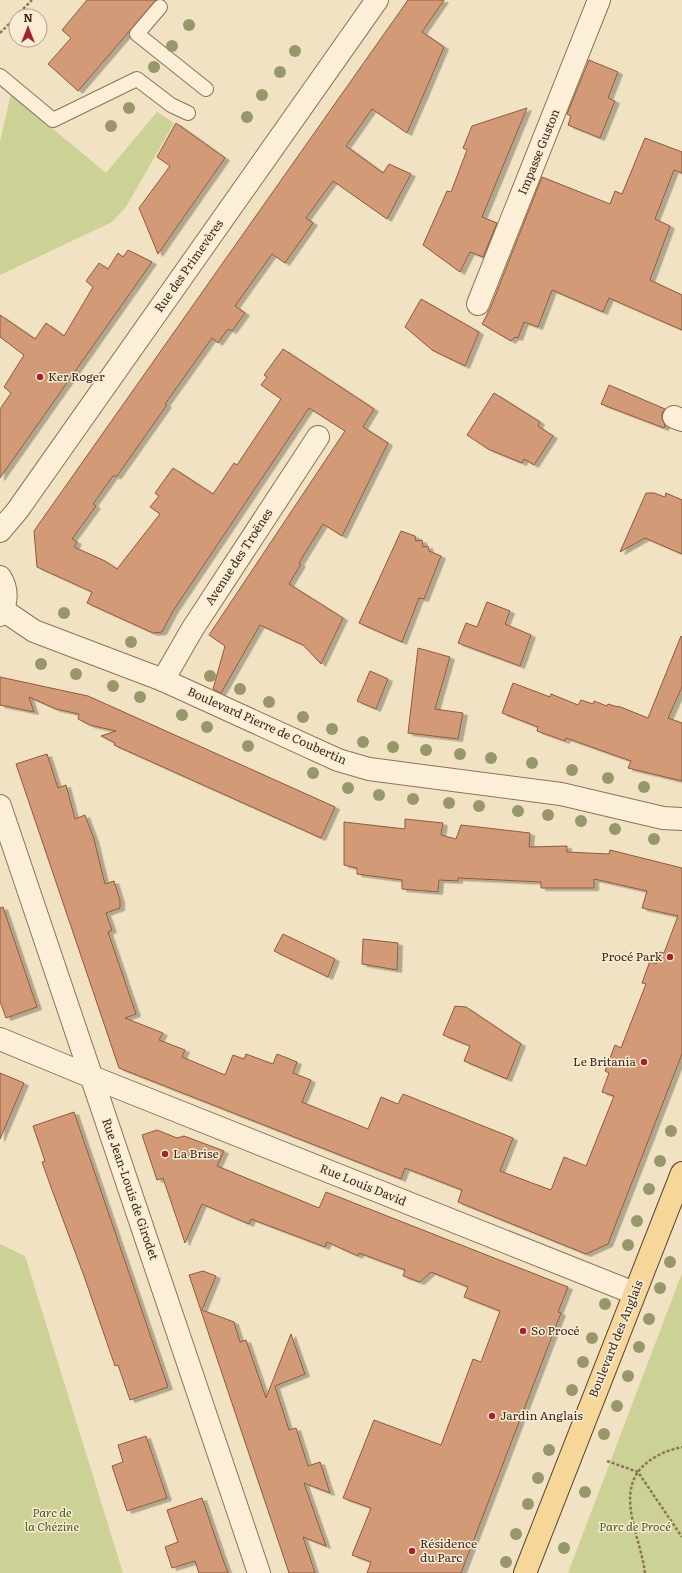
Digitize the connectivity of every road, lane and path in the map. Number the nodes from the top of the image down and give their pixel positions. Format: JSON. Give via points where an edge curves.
{"nodes":[{"id":1,"x":32,"y":0,"type":"edge"},
{"id":2,"x":377,"y":0,"type":"edge"},
{"id":3,"x":599,"y":0,"type":"edge"},
{"id":4,"x":160,"y":7,"type":"dead end"},
{"id":5,"x":24,"y":8,"type":"edge"},
{"id":6,"x":8,"y":24,"type":"edge"},
{"id":7,"x":0,"y":33,"type":"edge"},
{"id":8,"x":0,"y":76,"type":"edge"},
{"id":9,"x":206,"y":88,"type":"dead end"},
{"id":10,"x":188,"y":113,"type":"dead end"},
{"id":11,"x":478,"y":304,"type":"dead end"},
{"id":12,"x":318,"y":437,"type":"dead end"},
{"id":13,"x":0,"y":531,"type":"edge"},
{"id":14,"x":0,"y":577,"type":"edge"},
{"id":15,"x":1,"y":613,"type":"edge"},
{"id":16,"x":164,"y":680,"type":"junction"},
{"id":17,"x":0,"y":806,"type":"edge"},
{"id":18,"x":676,"y":821,"type":"edge"},
{"id":19,"x":0,"y":1039,"type":"edge"},
{"id":20,"x":92,"y":1077,"type":"junction"},
{"id":21,"x":682,"y":1172,"type":"edge"},
{"id":22,"x":634,"y":1294,"type":"junction"},
{"id":23,"x":682,"y":1447,"type":"edge"},
{"id":24,"x":607,"y":1461,"type":"dead end"},
{"id":25,"x":638,"y":1472,"type":"junction"},
{"id":26,"x":682,"y":1538,"type":"edge"},
{"id":27,"x":259,"y":1573,"type":"edge"},
{"id":28,"x":526,"y":1573,"type":"edge"},
{"id":29,"x":645,"y":1573,"type":"edge"}],
"edges":[{"from":1,"to":5,"type":"path"},
{"from":2,"to":13,"type":"street","name":"Rue des Primevères"},
{"from":3,"to":11,"type":"street","name":"Impasse Guston"},
{"from":4,"to":9,"type":"lane","via":[[137,34]]},
{"from":6,"to":7,"type":"path"},
{"from":8,"to":10,"type":"lane","via":[[54,120],[137,80],[171,105]]},
{"from":12,"to":16,"type":"street","name":"Avenue des Troënes","via":[[192,628]]},
{"from":14,"to":15,"type":"street","via":[[6,598]]},
{"from":15,"to":16,"type":"street","name":"Boulevard Pierre de Coubertin","via":[[34,631]]},
{"from":16,"to":18,"type":"street","name":"Boulevard Pierre de Coubertin","via":[[338,760],[369,769],[561,794]]},
{"from":17,"to":20,"type":"street","name":"Rue Jean-Louis de Girodet"},
{"from":19,"to":20,"type":"street","name":"Rue Louis David"},
{"from":20,"to":22,"type":"street","name":"Rue Louis David"},
{"from":20,"to":27,"type":"street","name":"Rue Jean-Louis de Girodet"},
{"from":21,"to":22,"type":"main road","name":"Boulevard des Anglais"},
{"from":22,"to":28,"type":"main road","name":"Boulevard des Anglais"},
{"from":23,"to":25,"type":"path","via":[[659,1454]]},
{"from":24,"to":25,"type":"path"},
{"from":25,"to":26,"type":"path"},
{"from":25,"to":29,"type":"path","via":[[631,1485],[629,1498]]}]}
